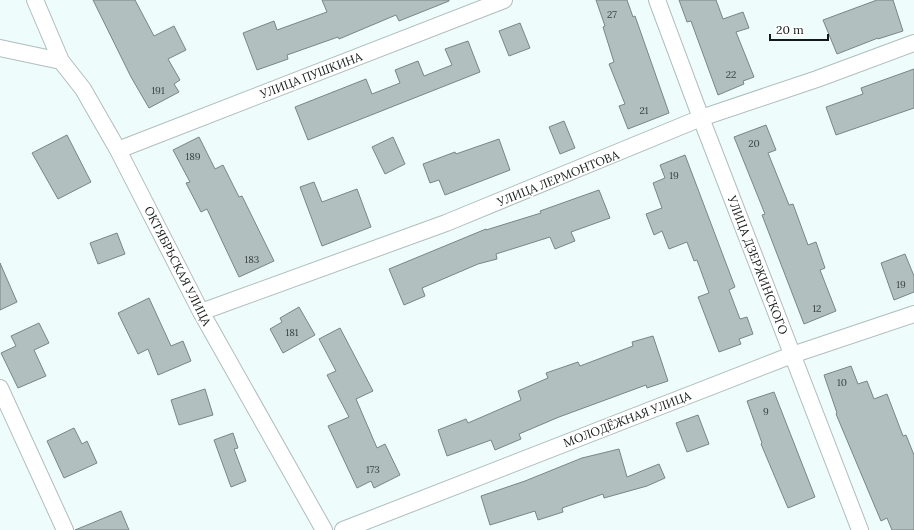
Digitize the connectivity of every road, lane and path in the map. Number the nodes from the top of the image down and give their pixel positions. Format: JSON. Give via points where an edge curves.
{"nodes":[{"id":1,"x":35,"y":0,"type":"edge"},
{"id":2,"x":504,"y":0,"type":"edge"},
{"id":3,"x":657,"y":0,"type":"edge"},
{"id":4,"x":914,"y":43,"type":"edge"},
{"id":5,"x":0,"y":48,"type":"edge"},
{"id":6,"x":61,"y":61,"type":"junction"},
{"id":7,"x":701,"y":118,"type":"junction"},
{"id":8,"x":118,"y":150,"type":"junction"},
{"id":9,"x":201,"y":312,"type":"junction"},
{"id":10,"x":914,"y":314,"type":"edge"},
{"id":11,"x":792,"y":355,"type":"junction"},
{"id":12,"x":0,"y":388,"type":"edge"},
{"id":13,"x":65,"y":530,"type":"edge"},
{"id":14,"x":324,"y":530,"type":"edge"},
{"id":15,"x":343,"y":530,"type":"edge"},
{"id":16,"x":860,"y":530,"type":"edge"}],
"edges":[{"from":1,"to":6,"type":"street","name":"ОКТЯБРЬСКАЯ УЛИЦА"},
{"from":2,"to":8,"type":"street","name":"УЛИЦА ПУШКИНА"},
{"from":3,"to":7,"type":"street","name":"УЛИЦА ДЗЕРЖИНСКОГО"},
{"from":4,"to":7,"type":"street","name":"УЛИЦА ЛЕРМОНТОВА"},
{"from":5,"to":6,"type":"street"},
{"from":6,"to":8,"type":"street","name":"ОКТЯБРЬСКАЯ УЛИЦА","via":[[83,89]]},
{"from":7,"to":9,"type":"street","name":"УЛИЦА ЛЕРМОНТОВА","via":[[446,224]]},
{"from":7,"to":11,"type":"street","name":"УЛИЦА ДЗЕРЖИНСКОГО"},
{"from":8,"to":9,"type":"street","name":"ОКТЯБРЬСКАЯ УЛИЦА"},
{"from":9,"to":14,"type":"street","name":"ОКТЯБРЬСКАЯ УЛИЦА"},
{"from":10,"to":11,"type":"street","name":"МОЛОДЁЖНАЯ УЛИЦА"},
{"from":11,"to":15,"type":"street","name":"МОЛОДЁЖНАЯ УЛИЦА"},
{"from":11,"to":16,"type":"street","name":"УЛИЦА ДЗЕРЖИНСКОГО"},
{"from":12,"to":13,"type":"street"}]}
